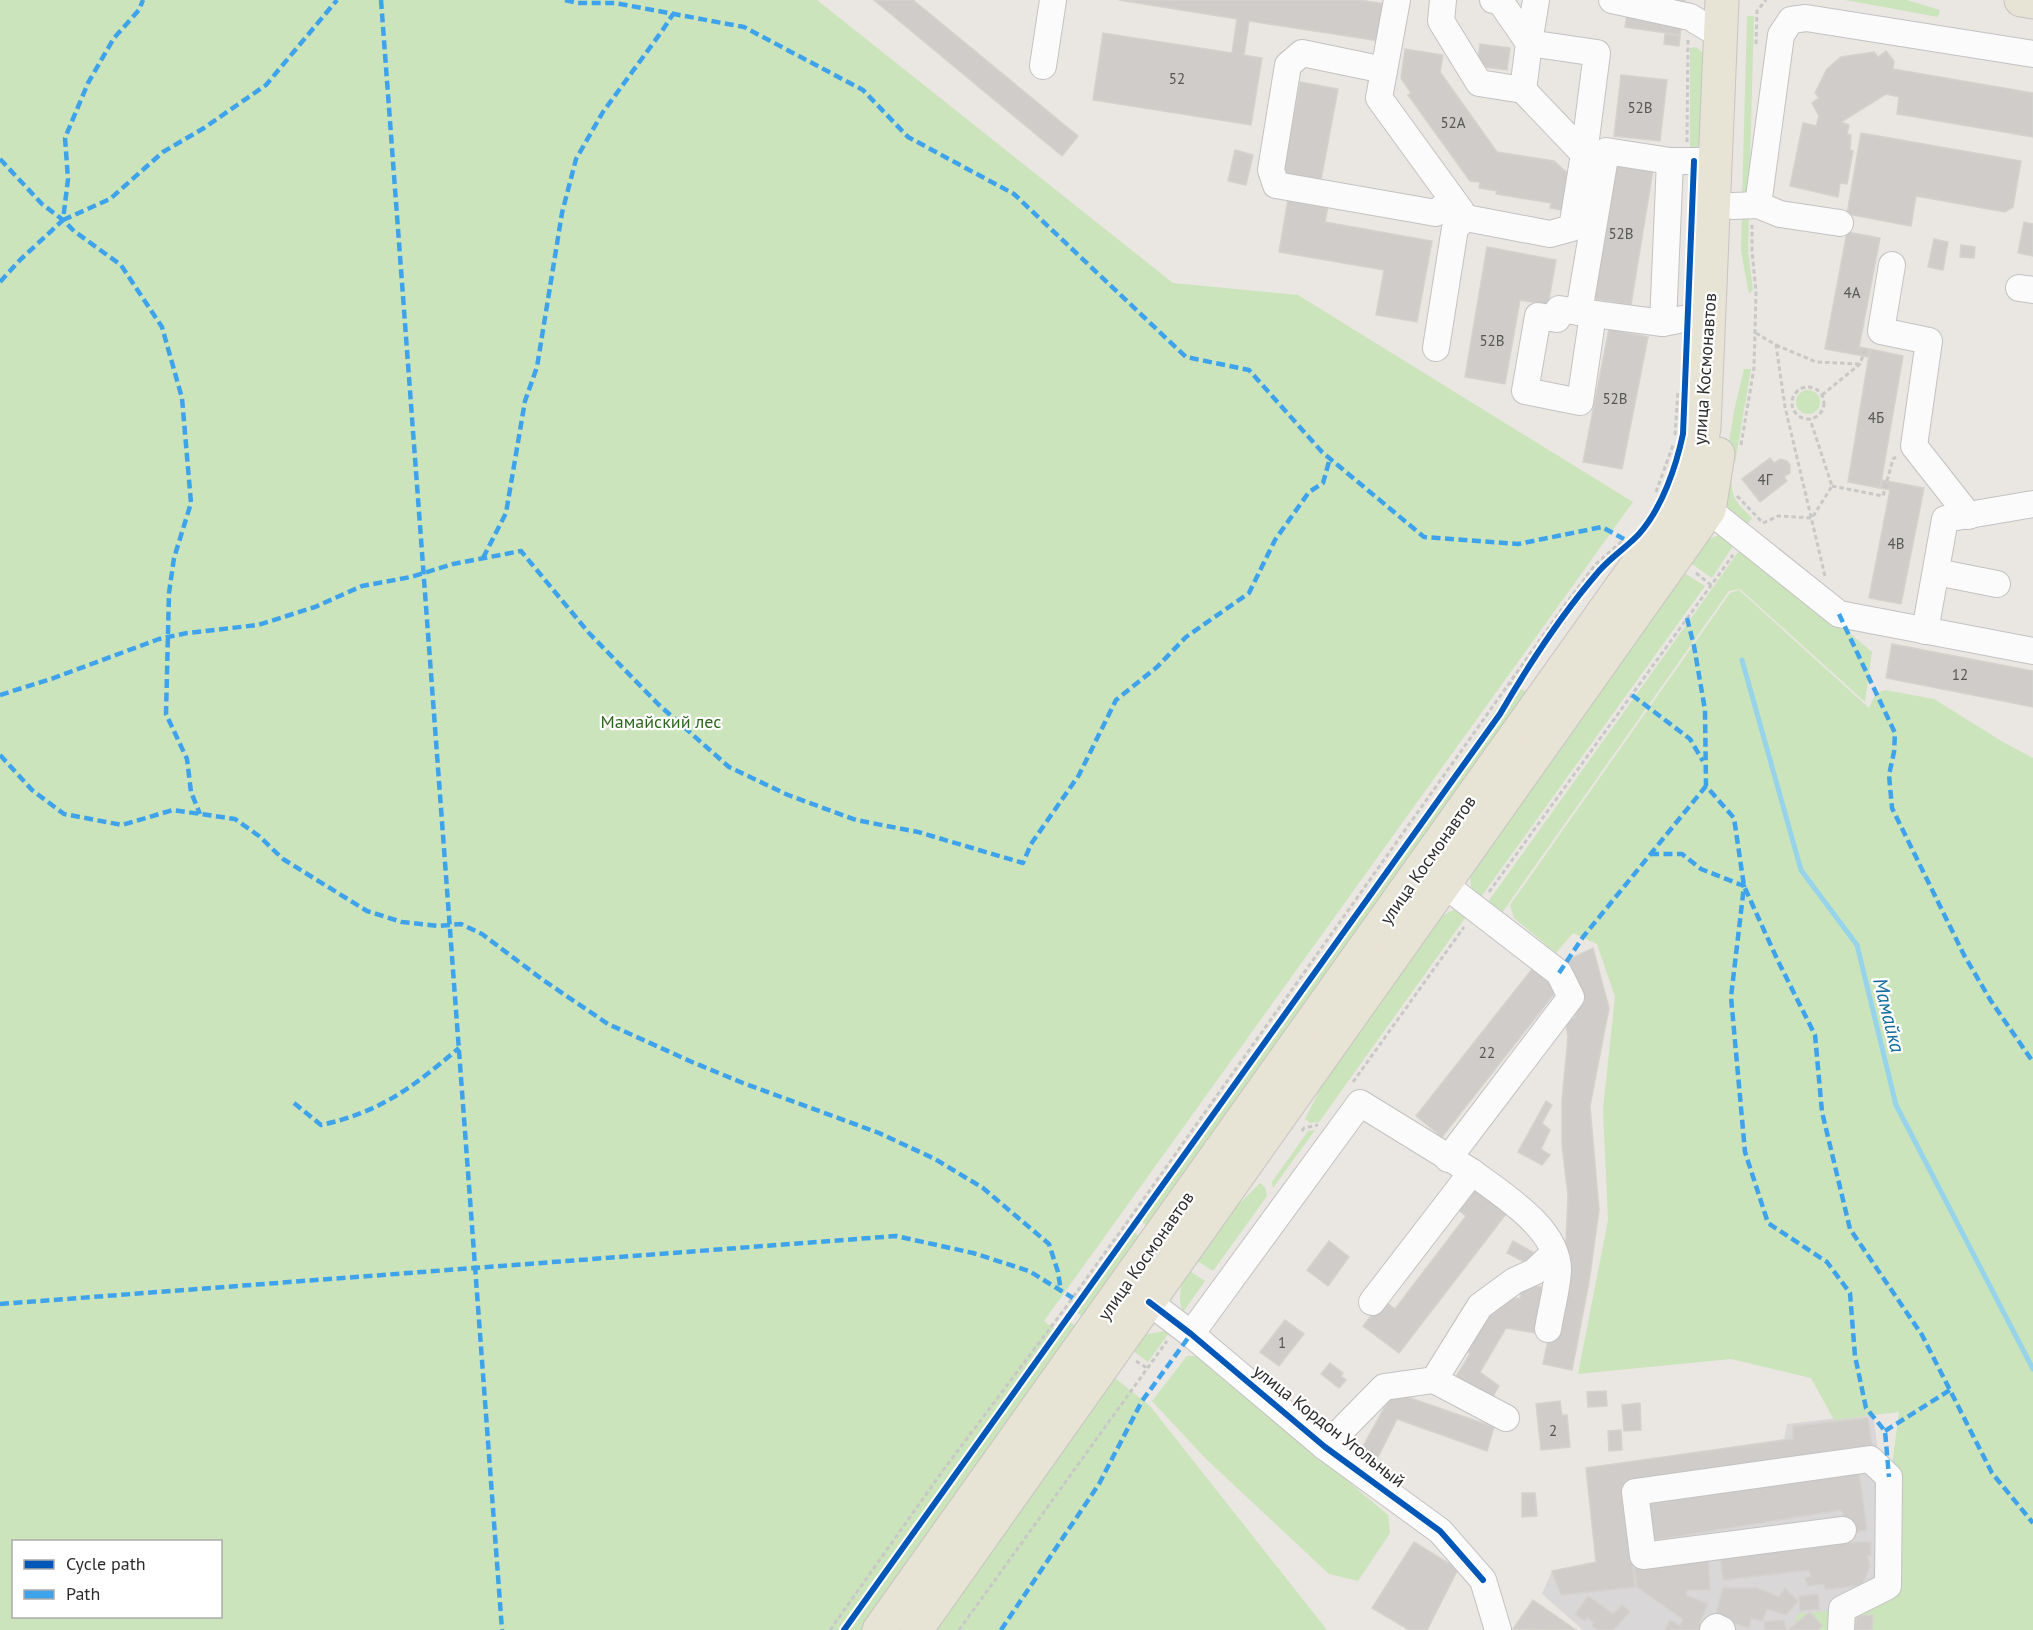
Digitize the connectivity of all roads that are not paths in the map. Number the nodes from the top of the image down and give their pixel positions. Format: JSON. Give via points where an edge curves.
{"nodes":[{"id":1,"x":1053,"y":0,"type":"edge"},
{"id":2,"x":1396,"y":0,"type":"edge"},
{"id":3,"x":1443,"y":0,"type":"edge"},
{"id":4,"x":1493,"y":0,"type":"edge"},
{"id":5,"x":1536,"y":0,"type":"edge"},
{"id":6,"x":1612,"y":0,"type":"edge"},
{"id":7,"x":2021,"y":0,"type":"edge"},
{"id":8,"x":1737,"y":1,"type":"edge"},
{"id":9,"x":2033,"y":2,"type":"edge"},
{"id":10,"x":1720,"y":35,"type":"junction"},
{"id":11,"x":1529,"y":43,"type":"junction"},
{"id":12,"x":2033,"y":54,"type":"edge"},
{"id":13,"x":1043,"y":66,"type":"dead end"},
{"id":14,"x":1384,"y":70,"type":"junction"},
{"id":15,"x":1523,"y":90,"type":"junction"},
{"id":16,"x":1584,"y":154,"type":"junction"},
{"id":17,"x":1670,"y":161,"type":"junction"},
{"id":18,"x":1716,"y":161,"type":"junction"},
{"id":19,"x":1748,"y":206,"type":"junction"},
{"id":20,"x":1459,"y":208,"type":"junction"},
{"id":21,"x":1840,"y":222,"type":"dead end"},
{"id":22,"x":1892,"y":265,"type":"dead end"},
{"id":23,"x":1709,"y":314,"type":"junction"},
{"id":24,"x":1663,"y":323,"type":"junction"},
{"id":25,"x":1436,"y":348,"type":"dead end"},
{"id":26,"x":1681,"y":497,"type":"junction"},
{"id":27,"x":2033,"y":504,"type":"edge"},
{"id":28,"x":1969,"y":516,"type":"junction"},
{"id":29,"x":1936,"y":572,"type":"junction"},
{"id":30,"x":1997,"y":584,"type":"dead end"},
{"id":31,"x":1925,"y":632,"type":"junction"},
{"id":32,"x":2033,"y":651,"type":"edge"},
{"id":33,"x":1445,"y":885,"type":"junction"},
{"id":34,"x":1448,"y":1159,"type":"junction"},
{"id":35,"x":1472,"y":1172,"type":"junction"},
{"id":36,"x":1554,"y":1253,"type":"junction"},
{"id":37,"x":1149,"y":1302,"type":"junction"},
{"id":38,"x":1372,"y":1302,"type":"dead end"},
{"id":39,"x":1548,"y":1329,"type":"dead end"},
{"id":40,"x":1191,"y":1334,"type":"junction"},
{"id":41,"x":1434,"y":1380,"type":"junction"},
{"id":42,"x":1506,"y":1418,"type":"dead end"},
{"id":43,"x":1325,"y":1446,"type":"junction"},
{"id":44,"x":1843,"y":1530,"type":"dead end"},
{"id":45,"x":879,"y":1630,"type":"edge"},
{"id":46,"x":916,"y":1630,"type":"edge"},
{"id":47,"x":1498,"y":1630,"type":"edge"},
{"id":48,"x":1713,"y":1630,"type":"edge"},
{"id":49,"x":1722,"y":1630,"type":"edge"},
{"id":50,"x":1841,"y":1630,"type":"edge"}],
"edges":[{"from":1,"to":13,"type":"street"},
{"from":2,"to":14,"type":"street"},
{"from":3,"to":15,"type":"street","via":[[1441,21],[1479,83]]},
{"from":4,"to":11,"type":"street","via":[[1500,1]]},
{"from":5,"to":11,"type":"street"},
{"from":6,"to":10,"type":"street","via":[[1690,17]]},
{"from":7,"to":9,"type":"main road"},
{"from":8,"to":10,"type":"main road","name":"улица Космонавтов"},
{"from":8,"to":19,"type":"main road","name":"улица Космонавтов"},
{"from":10,"to":18,"type":"main road","name":"улица Космонавтов"},
{"from":11,"to":15,"type":"street"},
{"from":11,"to":16,"type":"street","via":[[1597,53]]},
{"from":12,"to":19,"type":"street","via":[[1806,18],[1791,20],[1781,35]]},
{"from":14,"to":20,"type":"street","via":[[1379,98]]},
{"from":14,"to":20,"type":"street","via":[[1302,53],[1288,65],[1270,170],[1276,185],[1436,213]]},
{"from":15,"to":16,"type":"street"},
{"from":16,"to":20,"type":"street","via":[[1572,228],[1551,234]]},
{"from":17,"to":18,"type":"street"},
{"from":17,"to":24,"type":"street"},
{"from":17,"to":24,"type":"street","via":[[1606,151],[1586,313]]},
{"from":18,"to":23,"type":"main road","name":"улица Космонавтов"},
{"from":19,"to":21,"type":"street"},
{"from":19,"to":26,"type":"main road","name":"улица Космонавтов","via":[[1723,427]]},
{"from":20,"to":25,"type":"street"},
{"from":22,"to":28,"type":"street","via":[[1881,331],[1929,341],[1914,446]]},
{"from":23,"to":24,"type":"street"},
{"from":23,"to":26,"type":"main road","name":"улица Космонавтов","via":[[1704,428],[1698,460]]},
{"from":26,"to":31,"type":"street","via":[[1839,614]]},
{"from":26,"to":33,"type":"main road","name":"улица Космонавтов"},
{"from":26,"to":45,"type":"main road","name":"улица Космонавтов"},
{"from":27,"to":28,"type":"street"},
{"from":28,"to":29,"type":"street","via":[[1945,519]]},
{"from":29,"to":30,"type":"street"},
{"from":29,"to":31,"type":"street"},
{"from":31,"to":32,"type":"street"},
{"from":33,"to":34,"type":"street","via":[[1559,973],[1571,997]]},
{"from":33,"to":37,"type":"main road","name":"улица Космонавтов"},
{"from":34,"to":35,"type":"street"},
{"from":34,"to":40,"type":"street","via":[[1360,1102]]},
{"from":35,"to":36,"type":"street","via":[[1524,1211],[1552,1243]]},
{"from":35,"to":38,"type":"street"},
{"from":36,"to":39,"type":"street","via":[[1558,1269]]},
{"from":36,"to":41,"type":"street","via":[[1534,1272],[1514,1281],[1480,1306]]},
{"from":37,"to":40,"type":"street","name":"улица Кордон Угольный"},
{"from":37,"to":46,"type":"main road","name":"улица Космонавтов"},
{"from":40,"to":43,"type":"street","name":"улица Кордон Угольный"},
{"from":41,"to":42,"type":"street"},
{"from":41,"to":43,"type":"street","via":[[1384,1387]]},
{"from":43,"to":47,"type":"street","name":"улица Кордон Угольный","via":[[1440,1531],[1483,1580]]},
{"from":44,"to":50,"type":"street","via":[[1643,1556],[1635,1492],[1870,1459],[1889,1477],[1888,1586],[1842,1609]]},
{"from":48,"to":49,"type":"street"}]}
